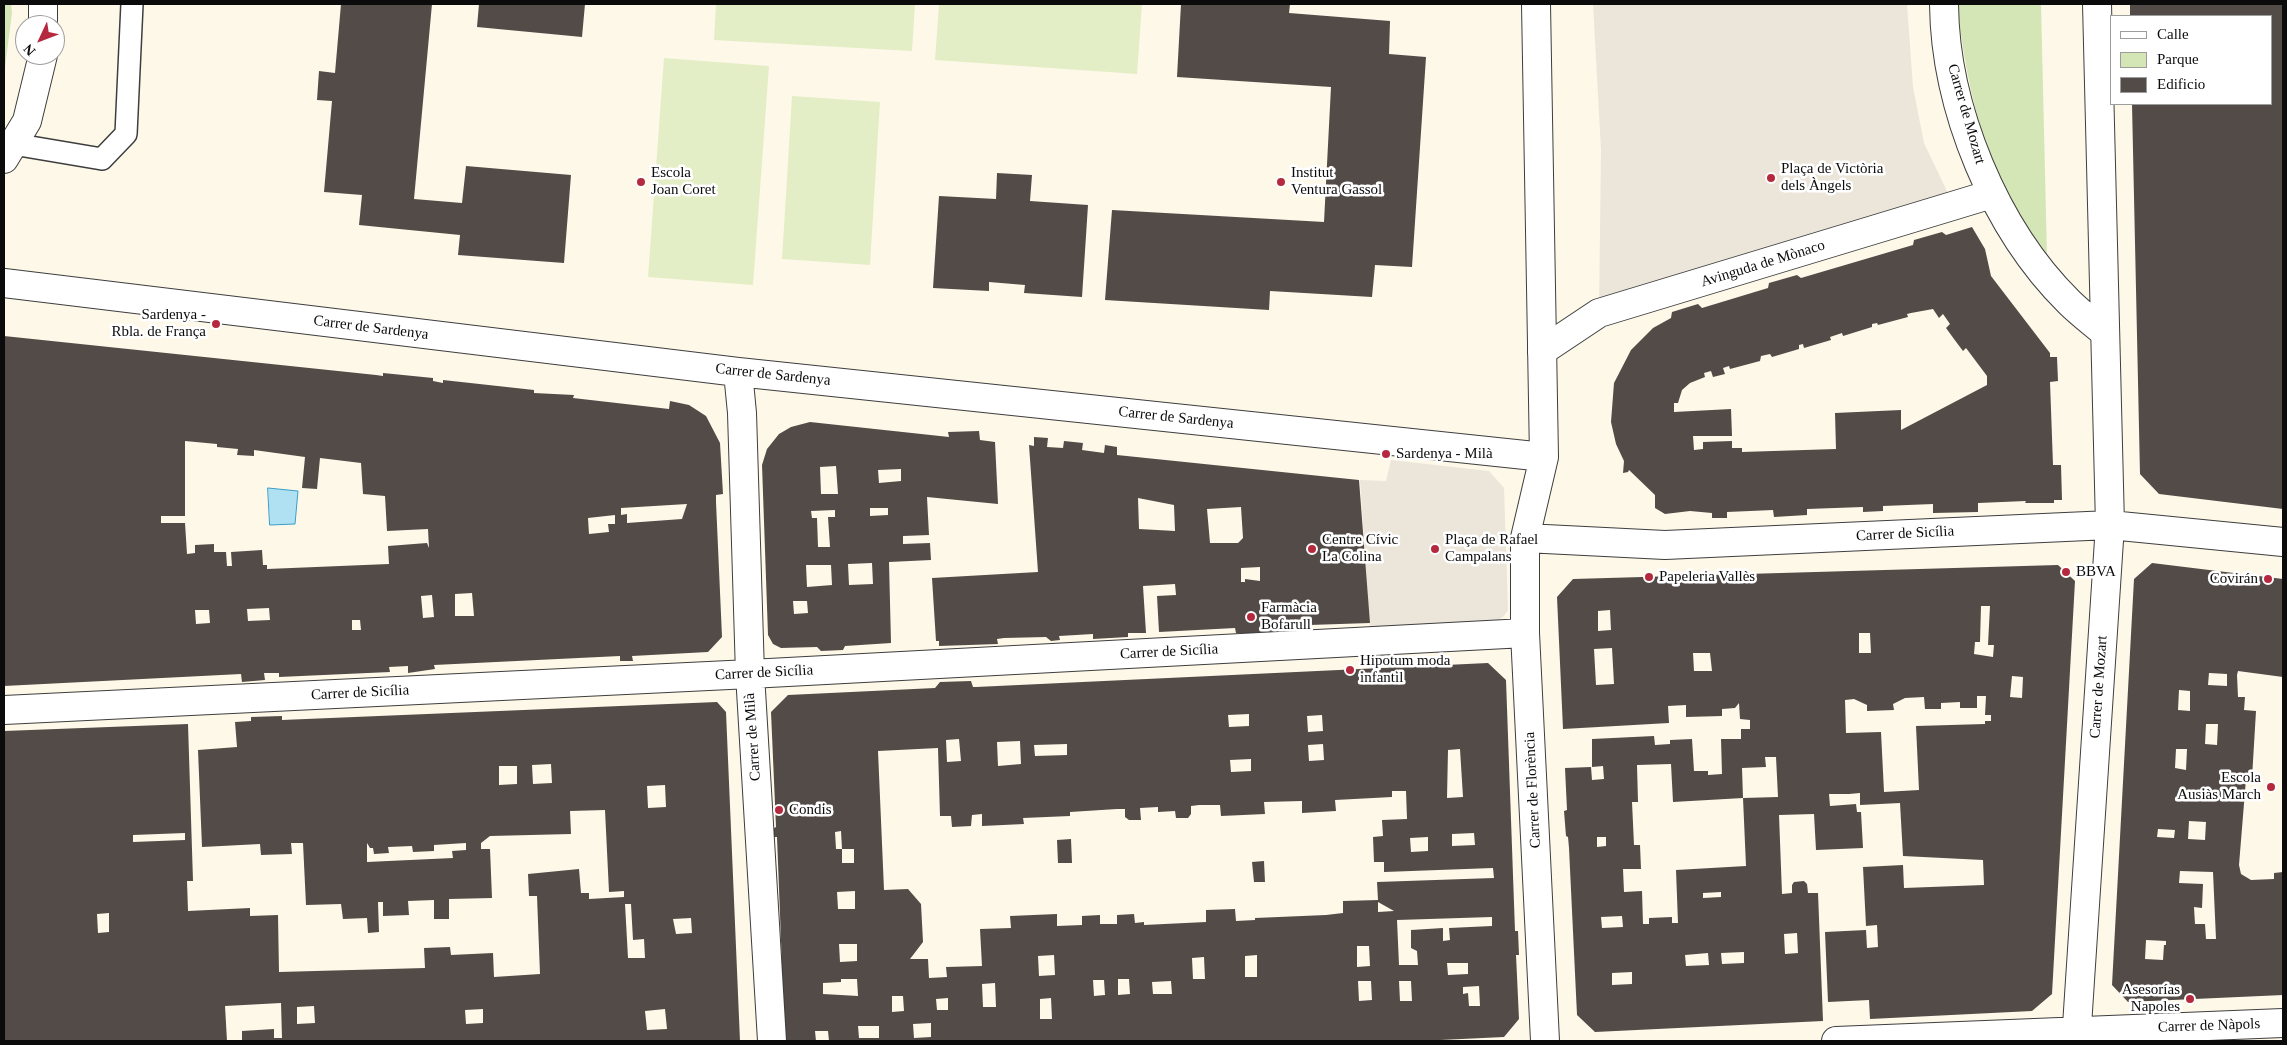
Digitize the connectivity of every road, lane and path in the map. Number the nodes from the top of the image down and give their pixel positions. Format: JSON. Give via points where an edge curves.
{"nodes":[{"id":1,"x":132,"y":4,"type":"edge"},
{"id":2,"x":1536,"y":4,"type":"edge"},
{"id":3,"x":1944,"y":4,"type":"edge"},
{"id":4,"x":2097,"y":4,"type":"edge"},
{"id":5,"x":40,"y":65,"type":"edge"},
{"id":6,"x":8,"y":151,"type":"edge"},
{"id":7,"x":1992,"y":194,"type":"junction"},
{"id":8,"x":4,"y":283,"type":"edge"},
{"id":9,"x":2104,"y":332,"type":"junction"},
{"id":10,"x":1542,"y":351,"type":"junction"},
{"id":11,"x":738,"y":372,"type":"junction"},
{"id":12,"x":1544,"y":456,"type":"junction"},
{"id":13,"x":2110,"y":525,"type":"junction"},
{"id":14,"x":1525,"y":538,"type":"junction"},
{"id":15,"x":2283,"y":542,"type":"edge"},
{"id":16,"x":1525,"y":633,"type":"junction"},
{"id":17,"x":750,"y":674,"type":"junction"},
{"id":18,"x":4,"y":710,"type":"edge"},
{"id":19,"x":2283,"y":1024,"type":"edge"},
{"id":20,"x":2076,"y":1036,"type":"edge"},
{"id":21,"x":772,"y":1041,"type":"edge"},
{"id":22,"x":1545,"y":1041,"type":"edge"},
{"id":23,"x":1836,"y":1041,"type":"edge"}],
"edges":[{"from":1,"to":6,"type":"lane","via":[[126,134],[102,158]]},
{"from":2,"to":10,"type":"street"},
{"from":3,"to":7,"type":"street","name":"Carrer de Mozart","via":[[1953,80],[1972,146]]},
{"from":4,"to":9,"type":"street","name":"Carrer de Mozart"},
{"from":5,"to":6,"type":"street","via":[[26,121]]},
{"from":7,"to":9,"type":"street","name":"Carrer de Mozart","via":[[2025,250],[2068,302]]},
{"from":7,"to":10,"type":"street","name":"Avinguda de Mònaco","via":[[1600,314]]},
{"from":8,"to":11,"type":"street","name":"Carrer de Sardenya"},
{"from":9,"to":13,"type":"street","name":"Carrer de Mozart"},
{"from":10,"to":12,"type":"street"},
{"from":11,"to":12,"type":"street","name":"Carrer de Sardenya"},
{"from":11,"to":17,"type":"street","name":"Carrer de Milà"},
{"from":12,"to":14,"type":"street"},
{"from":13,"to":14,"type":"street","name":"Carrer de Sicília","via":[[1665,545]]},
{"from":13,"to":15,"type":"street","name":"Carrer de Sicília"},
{"from":13,"to":20,"type":"street","name":"Carrer de Mozart"},
{"from":14,"to":16,"type":"street","name":"Carrer de Florència"},
{"from":16,"to":17,"type":"street","name":"Carrer de Sicília"},
{"from":16,"to":22,"type":"street","name":"Carrer de Florència"},
{"from":17,"to":18,"type":"street","name":"Carrer de Sicília"},
{"from":17,"to":21,"type":"street","name":"Carrer de Milà"},
{"from":19,"to":20,"type":"street","name":"Carrer de Nàpols"},
{"from":20,"to":23,"type":"street","name":"Carrer de Nàpols"}]}
